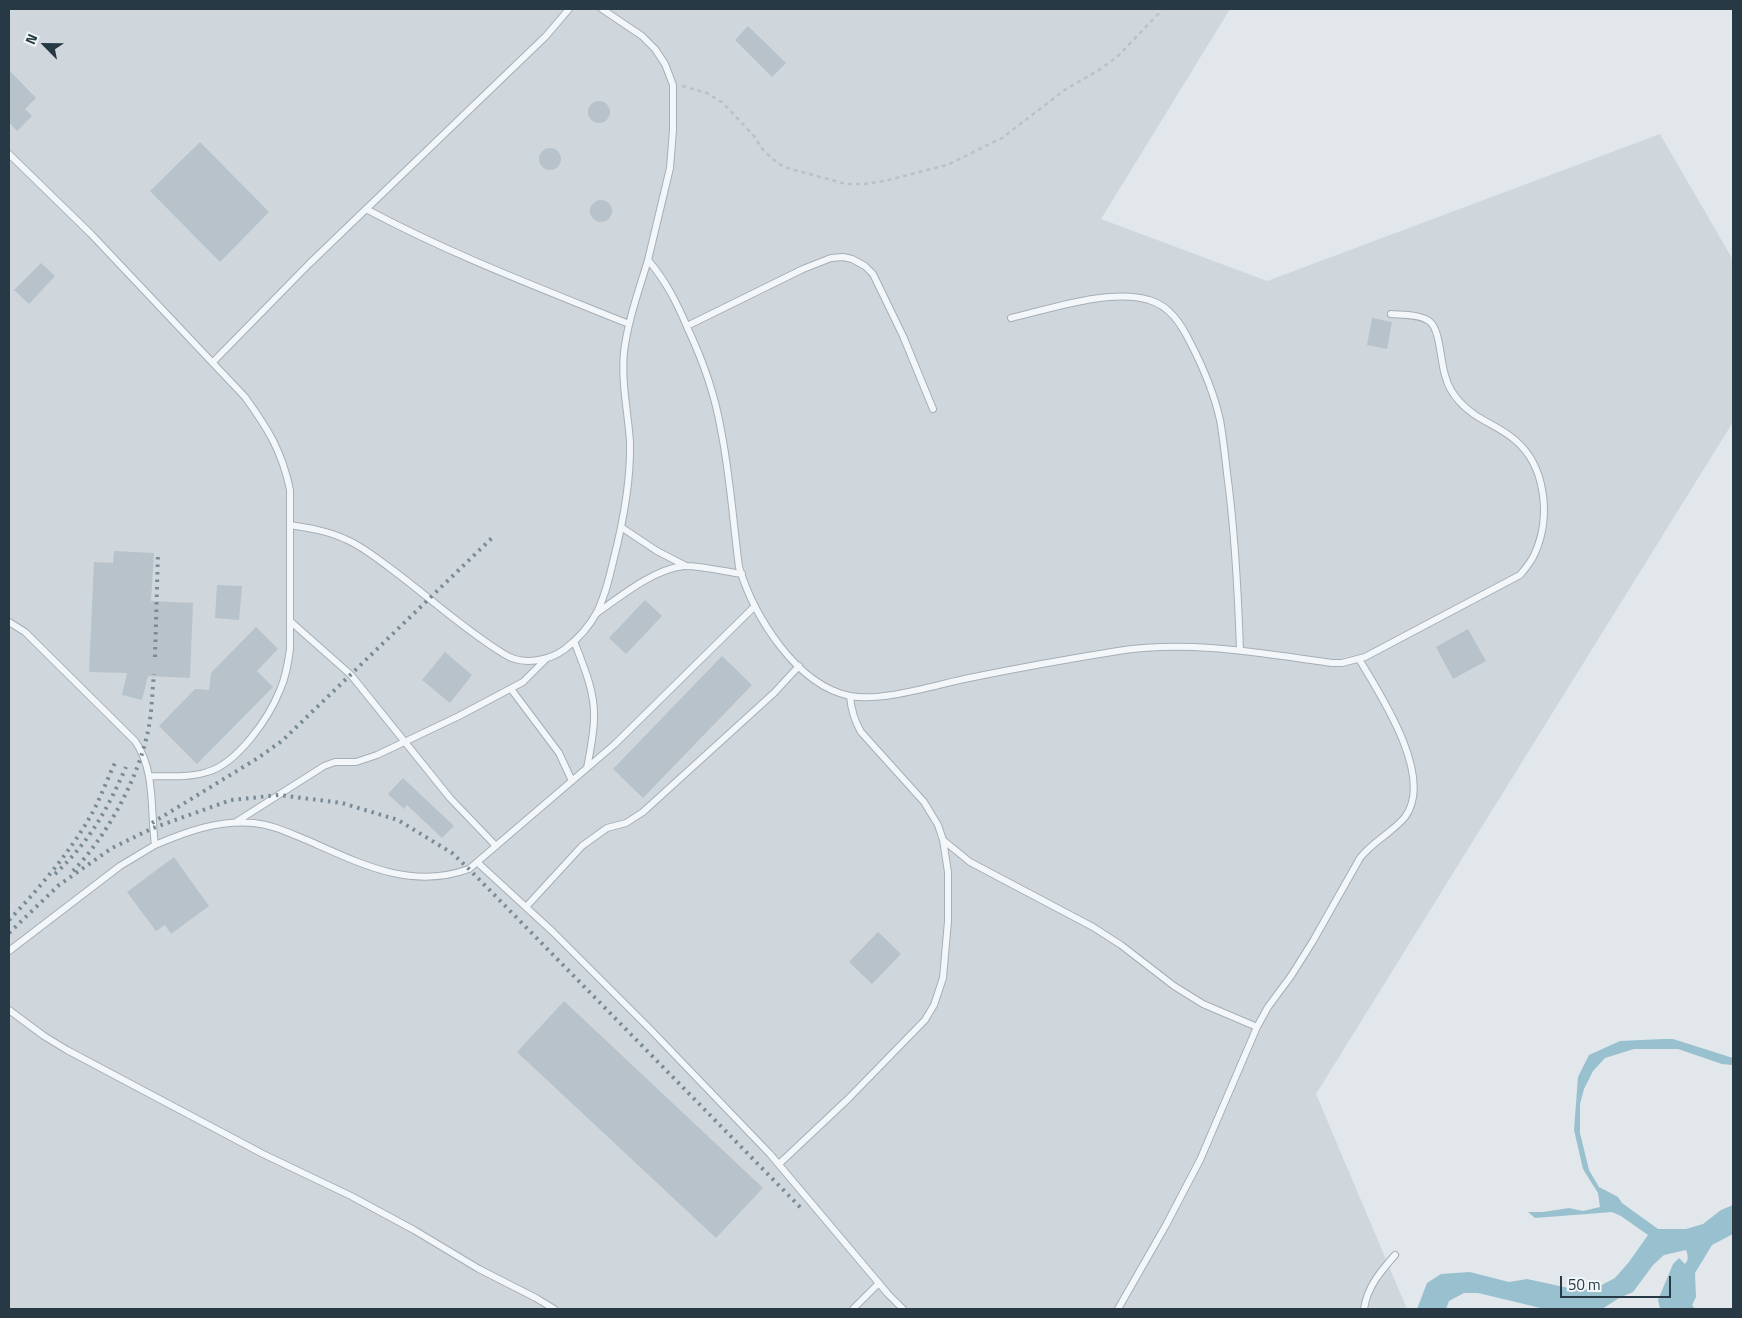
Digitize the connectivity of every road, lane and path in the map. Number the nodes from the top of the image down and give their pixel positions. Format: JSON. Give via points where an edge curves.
{"nodes":[{"id":1,"x":602,"y":9,"type":"edge"},
{"id":2,"x":1163,"y":9,"type":"edge"},
{"id":3,"x":566,"y":10,"type":"edge"},
{"id":4,"x":673,"y":85,"type":"junction"},
{"id":5,"x":9,"y":154,"type":"edge"},
{"id":6,"x":366,"y":209,"type":"junction"},
{"id":7,"x":648,"y":260,"type":"junction"},
{"id":8,"x":1391,"y":314,"type":"dead end"},
{"id":9,"x":1012,"y":318,"type":"dead end"},
{"id":10,"x":629,"y":324,"type":"junction"},
{"id":11,"x":687,"y":326,"type":"junction"},
{"id":12,"x":213,"y":362,"type":"junction"},
{"id":13,"x":933,"y":409,"type":"dead end"},
{"id":14,"x":290,"y":525,"type":"junction"},
{"id":15,"x":621,"y":527,"type":"junction"},
{"id":16,"x":686,"y":566,"type":"junction"},
{"id":17,"x":742,"y":574,"type":"junction"},
{"id":18,"x":755,"y":606,"type":"junction"},
{"id":19,"x":596,"y":614,"type":"junction"},
{"id":20,"x":290,"y":621,"type":"junction"},
{"id":21,"x":9,"y":622,"type":"edge"},
{"id":22,"x":574,"y":641,"type":"junction"},
{"id":23,"x":1240,"y":650,"type":"junction"},
{"id":24,"x":546,"y":659,"type":"junction"},
{"id":25,"x":1359,"y":659,"type":"junction"},
{"id":26,"x":799,"y":666,"type":"junction"},
{"id":27,"x":512,"y":689,"type":"junction"},
{"id":28,"x":850,"y":696,"type":"junction"},
{"id":29,"x":404,"y":741,"type":"junction"},
{"id":30,"x":587,"y":768,"type":"junction"},
{"id":31,"x":150,"y":776,"type":"junction"},
{"id":32,"x":572,"y":781,"type":"junction"},
{"id":33,"x":235,"y":822,"type":"junction"},
{"id":34,"x":943,"y":840,"type":"junction"},
{"id":35,"x":155,"y":845,"type":"junction"},
{"id":36,"x":496,"y":846,"type":"junction"},
{"id":37,"x":478,"y":863,"type":"junction"},
{"id":38,"x":526,"y":907,"type":"junction"},
{"id":39,"x":9,"y":951,"type":"edge"},
{"id":40,"x":9,"y":1010,"type":"edge"},
{"id":41,"x":1257,"y":1027,"type":"junction"},
{"id":42,"x":779,"y":1164,"type":"junction"},
{"id":43,"x":1395,"y":1254,"type":"dead end"},
{"id":44,"x":879,"y":1282,"type":"junction"},
{"id":45,"x":554,"y":1309,"type":"edge"},
{"id":46,"x":853,"y":1309,"type":"edge"},
{"id":47,"x":903,"y":1309,"type":"edge"},
{"id":48,"x":1118,"y":1309,"type":"edge"},
{"id":49,"x":1364,"y":1309,"type":"edge"}],
"edges":[{"from":1,"to":4,"type":"lane","via":[[642,36],[655,49]]},
{"from":2,"to":4,"type":"path","via":[[1117,57],[1066,89],[1002,138],[946,165],[884,182],[846,184],[784,167],[763,150],[723,103],[708,93]]},
{"from":3,"to":6,"type":"lane","via":[[546,36]]},
{"from":4,"to":7,"type":"lane","via":[[670,168]]},
{"from":5,"to":12,"type":"lane","via":[[91,234]]},
{"from":6,"to":10,"type":"lane","via":[[494,270]]},
{"from":6,"to":12,"type":"lane"},
{"from":7,"to":10,"type":"lane"},
{"from":7,"to":11,"type":"lane","via":[[662,276]]},
{"from":8,"to":25,"type":"lane","via":[[1422,318],[1434,326],[1450,388],[1466,408],[1523,447],[1539,476],[1543,513],[1535,554],[1520,575]]},
{"from":9,"to":23,"type":"lane","via":[[1087,300],[1115,297],[1151,301],[1175,317],[1197,356],[1220,420],[1234,521]]},
{"from":10,"to":15,"type":"lane","via":[[624,352],[629,480]]},
{"from":11,"to":13,"type":"lane","via":[[831,258],[852,259],[873,274]]},
{"from":11,"to":17,"type":"lane","via":[[711,388],[721,430]]},
{"from":12,"to":14,"type":"lane","via":[[245,397],[278,448],[290,490]]},
{"from":14,"to":20,"type":"lane"},
{"from":14,"to":24,"type":"lane","via":[[333,534],[362,548],[469,631],[507,656],[520,660]]},
{"from":15,"to":16,"type":"lane"},
{"from":15,"to":19,"type":"lane","via":[[604,596]]},
{"from":16,"to":17,"type":"lane"},
{"from":16,"to":19,"type":"lane","via":[[650,578]]},
{"from":17,"to":18,"type":"lane"},
{"from":18,"to":26,"type":"lane"},
{"from":18,"to":30,"type":"lane"},
{"from":19,"to":22,"type":"lane"},
{"from":20,"to":29,"type":"lane","via":[[351,674]]},
{"from":20,"to":31,"type":"lane","via":[[287,668],[270,712],[257,730],[236,753],[209,772],[194,776]]},
{"from":21,"to":31,"type":"lane","via":[[25,632],[135,741],[143,752]]},
{"from":22,"to":24,"type":"lane"},
{"from":22,"to":30,"type":"lane","via":[[592,694],[594,717]]},
{"from":23,"to":25,"type":"lane","via":[[1332,663]]},
{"from":23,"to":28,"type":"lane","via":[[1165,646],[1119,651],[904,692],[867,698]]},
{"from":24,"to":27,"type":"lane"},
{"from":25,"to":41,"type":"lane","via":[[1392,713],[1406,746],[1413,781],[1412,801],[1404,818],[1360,858],[1313,941]]},
{"from":26,"to":28,"type":"lane","via":[[823,686]]},
{"from":26,"to":38,"type":"lane","via":[[774,693],[644,812],[626,823],[607,828],[582,846]]},
{"from":27,"to":29,"type":"lane"},
{"from":27,"to":32,"type":"lane","via":[[559,753]]},
{"from":28,"to":34,"type":"lane","via":[[861,732],[924,802]]},
{"from":29,"to":33,"type":"lane","via":[[363,760],[324,766]]},
{"from":29,"to":36,"type":"lane","via":[[450,798]]},
{"from":30,"to":32,"type":"lane"},
{"from":31,"to":35,"type":"lane"},
{"from":32,"to":36,"type":"lane"},
{"from":33,"to":35,"type":"lane","via":[[187,831]]},
{"from":33,"to":37,"type":"lane","via":[[277,828],[395,875],[440,877],[463,872]]},
{"from":34,"to":41,"type":"lane","via":[[970,862],[1093,927],[1203,1004]]},
{"from":34,"to":42,"type":"lane","via":[[948,872],[948,921],[943,978],[934,1005],[925,1020],[848,1099]]},
{"from":35,"to":39,"type":"lane","via":[[120,866]]},
{"from":36,"to":37,"type":"lane"},
{"from":37,"to":38,"type":"lane"},
{"from":38,"to":42,"type":"lane","via":[[650,1029]]},
{"from":40,"to":45,"type":"lane","via":[[67,1050],[263,1154],[351,1196]]},
{"from":41,"to":48,"type":"lane","via":[[1200,1160]]},
{"from":42,"to":44,"type":"lane"},
{"from":43,"to":49,"type":"lane","via":[[1370,1288]]},
{"from":44,"to":46,"type":"lane"},
{"from":44,"to":47,"type":"lane"}]}
